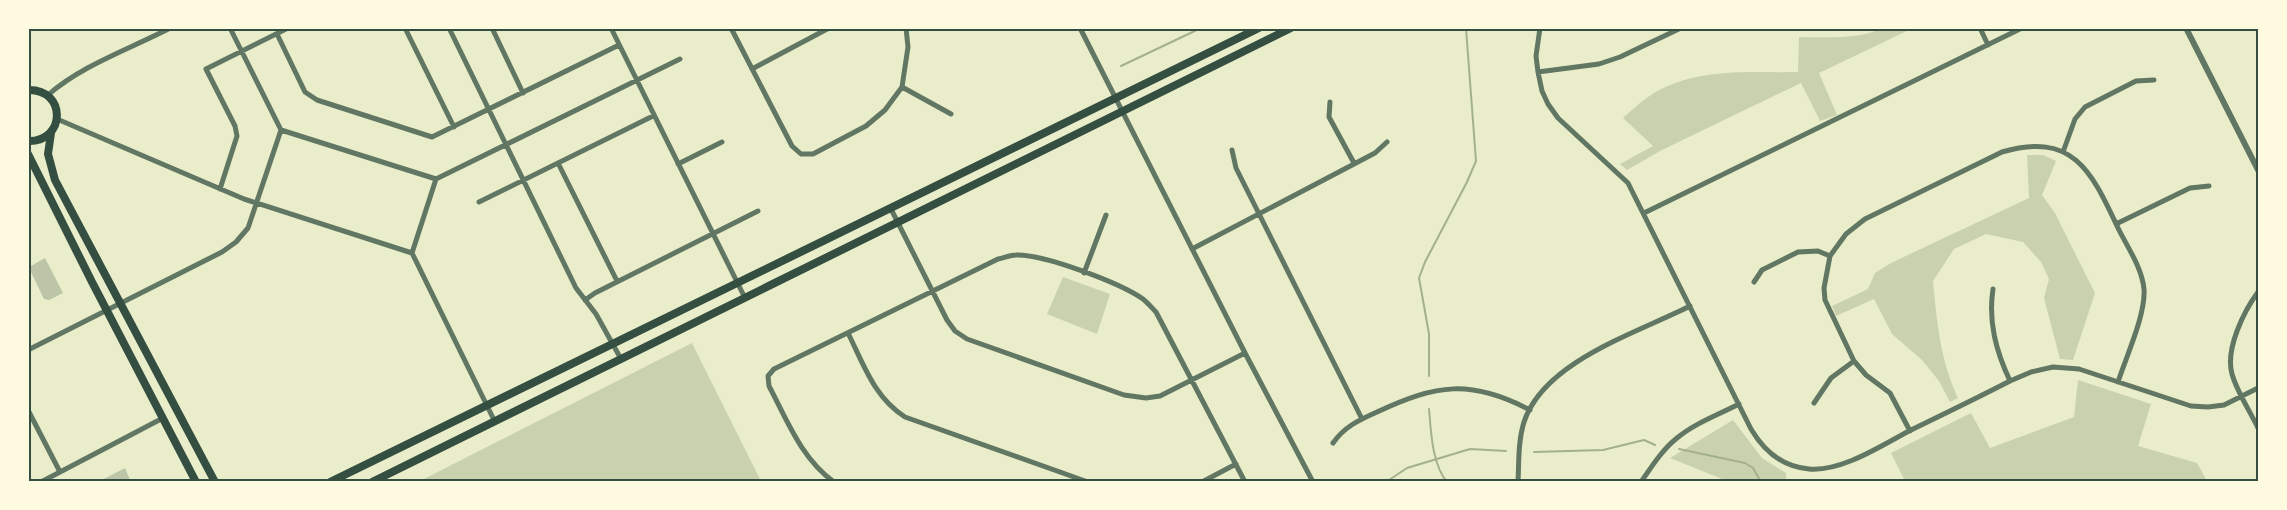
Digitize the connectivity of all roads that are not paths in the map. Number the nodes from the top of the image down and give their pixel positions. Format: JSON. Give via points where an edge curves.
{"nodes":[{"id":1,"x":170,"y":28,"type":"edge"},
{"id":2,"x":230,"y":28,"type":"edge"},
{"id":3,"x":288,"y":28,"type":"edge"},
{"id":4,"x":405,"y":28,"type":"edge"},
{"id":5,"x":448,"y":28,"type":"edge"},
{"id":6,"x":500,"y":28,"type":"edge"},
{"id":7,"x":610,"y":28,"type":"edge"},
{"id":8,"x":731,"y":28,"type":"edge"},
{"id":9,"x":830,"y":28,"type":"edge"},
{"id":10,"x":906,"y":28,"type":"edge"},
{"id":11,"x":1080,"y":28,"type":"edge"},
{"id":12,"x":1259,"y":28,"type":"edge"},
{"id":13,"x":1291,"y":28,"type":"edge"},
{"id":14,"x":1540,"y":28,"type":"edge"},
{"id":15,"x":1681,"y":28,"type":"edge"},
{"id":16,"x":1980,"y":28,"type":"edge"},
{"id":17,"x":2022,"y":28,"type":"edge"},
{"id":18,"x":2186,"y":28,"type":"edge"},
{"id":19,"x":493,"y":30,"type":"edge"},
{"id":20,"x":277,"y":34,"type":"junction"},
{"id":21,"x":619,"y":45,"type":"junction"},
{"id":22,"x":1989,"y":45,"type":"junction"},
{"id":23,"x":242,"y":51,"type":"junction"},
{"id":24,"x":680,"y":59,"type":"dead end"},
{"id":25,"x":752,"y":69,"type":"junction"},
{"id":26,"x":1538,"y":72,"type":"junction"},
{"id":27,"x":636,"y":80,"type":"junction"},
{"id":28,"x":2154,"y":81,"type":"dead end"},
{"id":29,"x":902,"y":87,"type":"junction"},
{"id":30,"x":30,"y":88,"type":"edge"},
{"id":31,"x":523,"y":93,"type":"junction"},
{"id":32,"x":48,"y":95,"type":"junction"},
{"id":33,"x":1116,"y":98,"type":"junction"},
{"id":34,"x":1330,"y":102,"type":"dead end"},
{"id":35,"x":489,"y":110,"type":"junction"},
{"id":36,"x":1123,"y":112,"type":"junction"},
{"id":37,"x":951,"y":114,"type":"dead end"},
{"id":38,"x":654,"y":116,"type":"junction"},
{"id":39,"x":57,"y":118,"type":"junction"},
{"id":40,"x":454,"y":127,"type":"junction"},
{"id":41,"x":281,"y":130,"type":"junction"},
{"id":42,"x":51,"y":133,"type":"junction"},
{"id":43,"x":28,"y":141,"type":"edge"},
{"id":44,"x":722,"y":142,"type":"dead end"},
{"id":45,"x":1387,"y":142,"type":"dead end"},
{"id":46,"x":506,"y":145,"type":"junction"},
{"id":47,"x":1232,"y":150,"type":"dead end"},
{"id":48,"x":2062,"y":152,"type":"junction"},
{"id":49,"x":28,"y":154,"type":"edge"},
{"id":50,"x":558,"y":163,"type":"junction"},
{"id":51,"x":1354,"y":163,"type":"junction"},
{"id":52,"x":678,"y":164,"type":"junction"},
{"id":53,"x":2259,"y":170,"type":"edge"},
{"id":54,"x":436,"y":179,"type":"junction"},
{"id":55,"x":523,"y":180,"type":"junction"},
{"id":56,"x":2209,"y":186,"type":"dead end"},
{"id":57,"x":220,"y":189,"type":"junction"},
{"id":58,"x":479,"y":202,"type":"dead end"},
{"id":59,"x":257,"y":203,"type":"junction"},
{"id":60,"x":891,"y":209,"type":"junction"},
{"id":61,"x":758,"y":211,"type":"dead end"},
{"id":62,"x":1644,"y":213,"type":"junction"},
{"id":63,"x":1259,"y":214,"type":"junction"},
{"id":64,"x":1106,"y":215,"type":"dead end"},
{"id":65,"x":898,"y":222,"type":"junction"},
{"id":66,"x":2116,"y":224,"type":"junction"},
{"id":67,"x":712,"y":234,"type":"junction"},
{"id":68,"x":1192,"y":249,"type":"junction"},
{"id":69,"x":412,"y":253,"type":"junction"},
{"id":70,"x":1830,"y":256,"type":"junction"},
{"id":71,"x":1084,"y":273,"type":"junction"},
{"id":72,"x":617,"y":281,"type":"junction"},
{"id":73,"x":1754,"y":282,"type":"dead end"},
{"id":74,"x":738,"y":284,"type":"junction"},
{"id":75,"x":1993,"y":289,"type":"dead end"},
{"id":76,"x":932,"y":291,"type":"junction"},
{"id":77,"x":2259,"y":292,"type":"edge"},
{"id":78,"x":745,"y":298,"type":"junction"},
{"id":79,"x":585,"y":300,"type":"junction"},
{"id":80,"x":121,"y":302,"type":"junction"},
{"id":81,"x":1690,"y":306,"type":"junction"},
{"id":82,"x":106,"y":310,"type":"junction"},
{"id":83,"x":848,"y":333,"type":"junction"},
{"id":84,"x":613,"y":343,"type":"junction"},
{"id":85,"x":28,"y":350,"type":"edge"},
{"id":86,"x":1245,"y":352,"type":"junction"},
{"id":87,"x":621,"y":359,"type":"junction"},
{"id":88,"x":1854,"y":362,"type":"junction"},
{"id":89,"x":1193,"y":380,"type":"junction"},
{"id":90,"x":2010,"y":381,"type":"junction"},
{"id":91,"x":2118,"y":382,"type":"junction"},
{"id":92,"x":2259,"y":388,"type":"edge"},
{"id":93,"x":2243,"y":397,"type":"junction"},
{"id":94,"x":1814,"y":403,"type":"dead end"},
{"id":95,"x":486,"y":404,"type":"junction"},
{"id":96,"x":1739,"y":404,"type":"junction"},
{"id":97,"x":28,"y":410,"type":"edge"},
{"id":98,"x":1530,"y":410,"type":"junction"},
{"id":99,"x":163,"y":418,"type":"junction"},
{"id":100,"x":1362,"y":419,"type":"junction"},
{"id":101,"x":495,"y":422,"type":"junction"},
{"id":102,"x":2259,"y":428,"type":"edge"},
{"id":103,"x":1910,"y":431,"type":"junction"},
{"id":104,"x":1333,"y":443,"type":"dead end"},
{"id":105,"x":1236,"y":464,"type":"junction"},
{"id":106,"x":60,"y":471,"type":"junction"},
{"id":107,"x":41,"y":482,"type":"edge"},
{"id":108,"x":196,"y":482,"type":"edge"},
{"id":109,"x":215,"y":482,"type":"edge"},
{"id":110,"x":330,"y":482,"type":"edge"},
{"id":111,"x":372,"y":482,"type":"edge"},
{"id":112,"x":834,"y":482,"type":"edge"},
{"id":113,"x":1088,"y":482,"type":"edge"},
{"id":114,"x":1202,"y":482,"type":"edge"},
{"id":115,"x":1245,"y":482,"type":"edge"},
{"id":116,"x":1313,"y":482,"type":"edge"},
{"id":117,"x":1518,"y":482,"type":"edge"},
{"id":118,"x":1641,"y":482,"type":"edge"}],
"edges":[{"from":1,"to":32,"type":"street","via":[[84,70]]},
{"from":2,"to":23,"type":"street"},
{"from":3,"to":20,"type":"street"},
{"from":4,"to":40,"type":"street"},
{"from":5,"to":35,"type":"street"},
{"from":6,"to":19,"type":"street"},
{"from":7,"to":21,"type":"street"},
{"from":8,"to":25,"type":"street"},
{"from":9,"to":25,"type":"street"},
{"from":10,"to":29,"type":"street","via":[[908,47]]},
{"from":11,"to":33,"type":"street"},
{"from":12,"to":33,"type":"main road"},
{"from":13,"to":36,"type":"main road"},
{"from":14,"to":26,"type":"street"},
{"from":15,"to":26,"type":"street","via":[[1599,64]]},
{"from":16,"to":22,"type":"street"},
{"from":17,"to":22,"type":"street"},
{"from":18,"to":53,"type":"street"},
{"from":19,"to":31,"type":"street"},
{"from":20,"to":23,"type":"street"},
{"from":20,"to":40,"type":"street","via":[[305,92],[317,100],[432,137]]},
{"from":21,"to":27,"type":"street"},
{"from":21,"to":31,"type":"street"},
{"from":22,"to":62,"type":"street"},
{"from":23,"to":41,"type":"street"},
{"from":23,"to":57,"type":"street","via":[[206,69],[237,136]]},
{"from":24,"to":27,"type":"street"},
{"from":25,"to":29,"type":"street","via":[[792,146],[801,154],[813,154],[866,126],[885,110]]},
{"from":26,"to":62,"type":"street","via":[[1542,91],[1558,118],[1628,183]]},
{"from":27,"to":38,"type":"street"},
{"from":27,"to":46,"type":"street"},
{"from":28,"to":48,"type":"street","via":[[2136,81],[2085,107],[2075,119]]},
{"from":29,"to":37,"type":"street"},
{"from":30,"to":32,"type":"main road"},
{"from":31,"to":35,"type":"street"},
{"from":32,"to":39,"type":"main road"},
{"from":33,"to":36,"type":"street"},
{"from":33,"to":60,"type":"main road"},
{"from":34,"to":51,"type":"street","via":[[1329,117]]},
{"from":35,"to":40,"type":"street"},
{"from":35,"to":46,"type":"street"},
{"from":36,"to":65,"type":"main road"},
{"from":36,"to":68,"type":"street"},
{"from":38,"to":50,"type":"street"},
{"from":38,"to":52,"type":"street"},
{"from":39,"to":42,"type":"main road"},
{"from":39,"to":57,"type":"street"},
{"from":41,"to":54,"type":"street"},
{"from":41,"to":59,"type":"street"},
{"from":42,"to":43,"type":"main road","via":[[38,141]]},
{"from":42,"to":80,"type":"main road","via":[[48,154],[53,173]]},
{"from":44,"to":52,"type":"street"},
{"from":45,"to":51,"type":"street"},
{"from":46,"to":54,"type":"street"},
{"from":46,"to":55,"type":"street"},
{"from":47,"to":63,"type":"street","via":[[1236,168]]},
{"from":48,"to":66,"type":"street","via":[[2094,178]]},
{"from":48,"to":70,"type":"street","via":[[2031,145],[2002,152],[1865,219],[1846,234]]},
{"from":49,"to":82,"type":"main road"},
{"from":50,"to":55,"type":"street"},
{"from":50,"to":72,"type":"street"},
{"from":51,"to":63,"type":"street"},
{"from":52,"to":67,"type":"street"},
{"from":54,"to":69,"type":"street"},
{"from":55,"to":58,"type":"street"},
{"from":55,"to":79,"type":"street"},
{"from":56,"to":66,"type":"street","via":[[2190,188]]},
{"from":57,"to":59,"type":"street"},
{"from":59,"to":69,"type":"street"},
{"from":59,"to":80,"type":"street","via":[[248,228],[236,242]]},
{"from":60,"to":65,"type":"street"},
{"from":60,"to":74,"type":"main road"},
{"from":61,"to":67,"type":"street"},
{"from":62,"to":81,"type":"street"},
{"from":63,"to":68,"type":"street"},
{"from":63,"to":100,"type":"street"},
{"from":64,"to":71,"type":"street"},
{"from":65,"to":76,"type":"street"},
{"from":65,"to":78,"type":"main road"},
{"from":66,"to":91,"type":"street","via":[[2144,288],[2143,306]]},
{"from":67,"to":72,"type":"street"},
{"from":67,"to":74,"type":"street"},
{"from":68,"to":86,"type":"street"},
{"from":69,"to":95,"type":"street"},
{"from":70,"to":73,"type":"street","via":[[1818,251],[1798,252],[1762,270]]},
{"from":70,"to":88,"type":"street","via":[[1825,300]]},
{"from":71,"to":76,"type":"street","via":[[1015,255],[998,259]]},
{"from":71,"to":89,"type":"street","via":[[1144,300],[1156,312]]},
{"from":72,"to":79,"type":"street"},
{"from":74,"to":78,"type":"street"},
{"from":74,"to":84,"type":"main road"},
{"from":75,"to":90,"type":"street","via":[[1993,334]]},
{"from":76,"to":83,"type":"street"},
{"from":76,"to":89,"type":"street","via":[[955,331],[967,339],[1124,395],[1160,396]]},
{"from":77,"to":93,"type":"street","via":[[2246,308],[2230,362]]},
{"from":78,"to":87,"type":"main road"},
{"from":79,"to":84,"type":"street"},
{"from":80,"to":82,"type":"street"},
{"from":80,"to":109,"type":"main road"},
{"from":81,"to":96,"type":"street"},
{"from":81,"to":98,"type":"street","via":[[1570,366],[1555,377]]},
{"from":82,"to":85,"type":"street"},
{"from":82,"to":99,"type":"main road"},
{"from":83,"to":112,"type":"street","via":[[774,369],[768,376],[769,386],[797,440],[814,464]]},
{"from":83,"to":113,"type":"street","via":[[880,396],[905,417]]},
{"from":84,"to":87,"type":"street"},
{"from":84,"to":95,"type":"main road"},
{"from":86,"to":89,"type":"street"},
{"from":86,"to":116,"type":"street"},
{"from":87,"to":101,"type":"main road"},
{"from":88,"to":94,"type":"street","via":[[1831,378]]},
{"from":88,"to":103,"type":"street","via":[[1890,393]]},
{"from":89,"to":105,"type":"street"},
{"from":90,"to":91,"type":"street","via":[[2053,367],[2079,369]]},
{"from":90,"to":103,"type":"street"},
{"from":91,"to":93,"type":"street","via":[[2191,406],[2224,405]]},
{"from":92,"to":93,"type":"street"},
{"from":93,"to":102,"type":"street"},
{"from":95,"to":101,"type":"street"},
{"from":95,"to":110,"type":"main road"},
{"from":96,"to":103,"type":"street","via":[[1751,429],[1777,459],[1810,469],[1843,464]]},
{"from":96,"to":118,"type":"street","via":[[1676,439]]},
{"from":97,"to":106,"type":"street"},
{"from":98,"to":100,"type":"street","via":[[1487,392],[1444,389],[1411,396]]},
{"from":98,"to":117,"type":"street","via":[[1520,447]]},
{"from":99,"to":106,"type":"street"},
{"from":99,"to":108,"type":"main road"},
{"from":100,"to":104,"type":"street","via":[[1341,430]]},
{"from":101,"to":111,"type":"main road"},
{"from":105,"to":114,"type":"street"},
{"from":105,"to":115,"type":"street"},
{"from":106,"to":107,"type":"street"}]}
